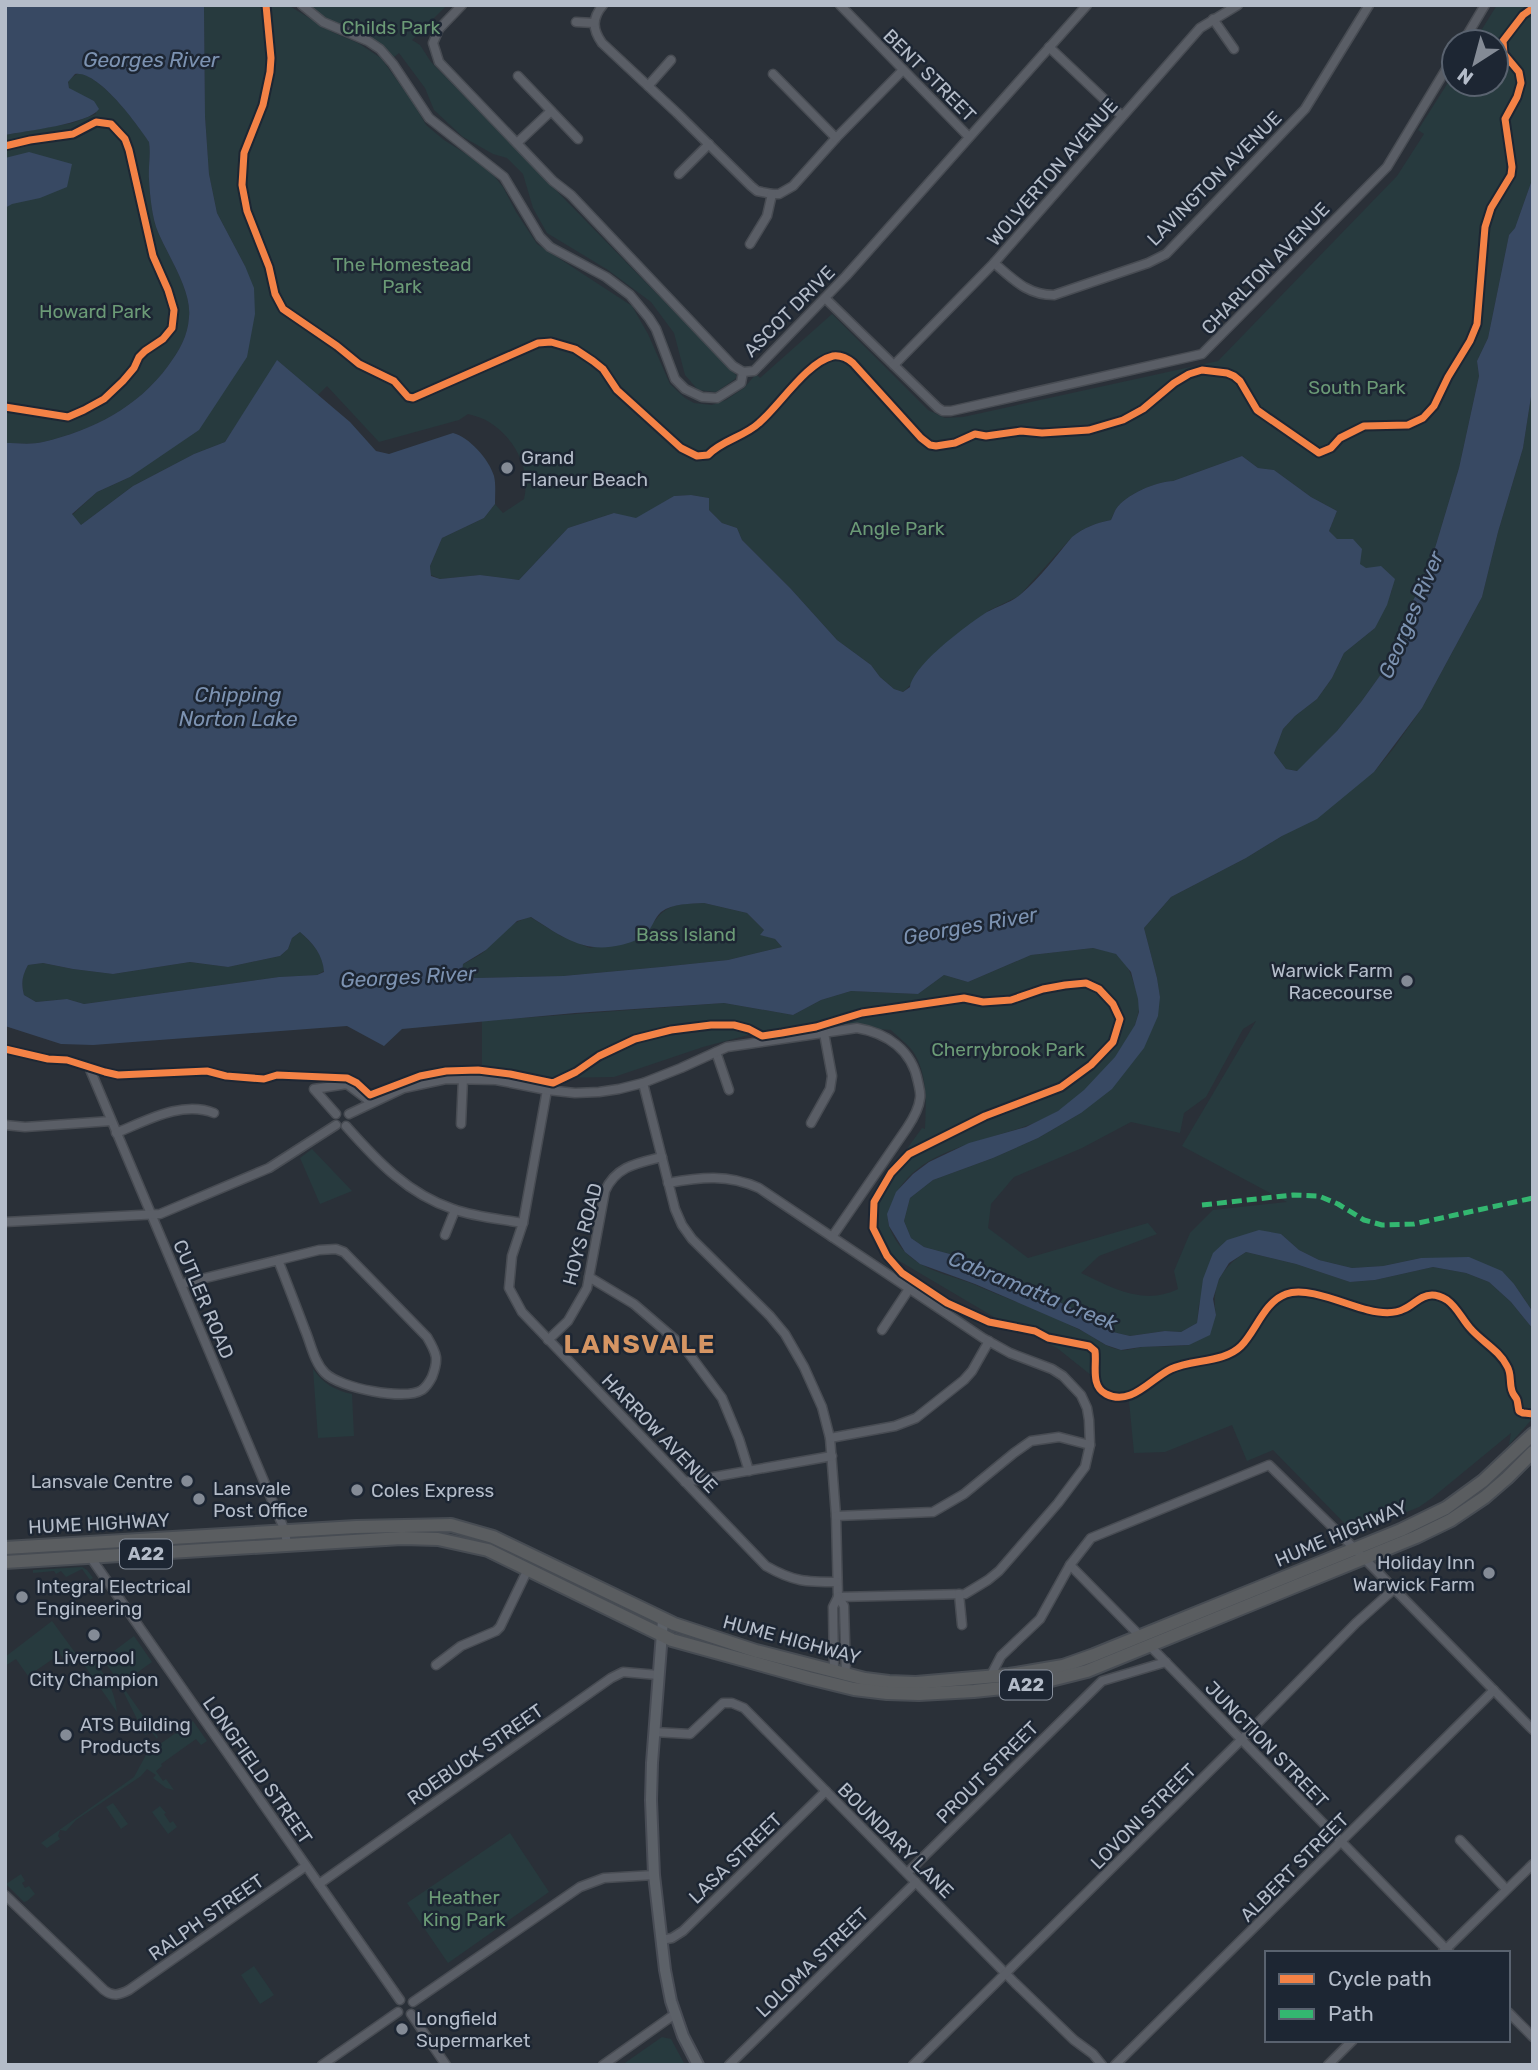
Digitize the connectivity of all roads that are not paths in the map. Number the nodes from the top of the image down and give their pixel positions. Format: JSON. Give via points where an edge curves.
{"nodes":[{"id":1,"x":302,"y":5,"type":"edge"},
{"id":2,"x":462,"y":5,"type":"edge"},
{"id":3,"x":603,"y":5,"type":"edge"},
{"id":4,"x":839,"y":5,"type":"edge"},
{"id":5,"x":1087,"y":5,"type":"edge"},
{"id":6,"x":1238,"y":5,"type":"edge"},
{"id":7,"x":1369,"y":5,"type":"edge"},
{"id":8,"x":1485,"y":5,"type":"edge"},
{"id":9,"x":1213,"y":19,"type":"junction"},
{"id":10,"x":576,"y":22,"type":"dead end"},
{"id":11,"x":594,"y":23,"type":"junction"},
{"id":12,"x":1471,"y":28,"type":"edge"},
{"id":13,"x":1049,"y":47,"type":"junction"},
{"id":14,"x":1234,"y":49,"type":"dead end"},
{"id":15,"x":671,"y":60,"type":"dead end"},
{"id":16,"x":903,"y":70,"type":"junction"},
{"id":17,"x":774,"y":74,"type":"dead end"},
{"id":18,"x":518,"y":76,"type":"dead end"},
{"id":19,"x":1440,"y":79,"type":"edge"},
{"id":20,"x":648,"y":86,"type":"junction"},
{"id":21,"x":551,"y":111,"type":"junction"},
{"id":22,"x":1122,"y":116,"type":"junction"},
{"id":23,"x":970,"y":137,"type":"junction"},
{"id":24,"x":836,"y":138,"type":"junction"},
{"id":25,"x":578,"y":139,"type":"dead end"},
{"id":26,"x":517,"y":143,"type":"junction"},
{"id":27,"x":709,"y":144,"type":"junction"},
{"id":28,"x":679,"y":174,"type":"dead end"},
{"id":29,"x":772,"y":194,"type":"junction"},
{"id":30,"x":750,"y":244,"type":"dead end"},
{"id":31,"x":994,"y":263,"type":"junction"},
{"id":32,"x":825,"y":298,"type":"junction"},
{"id":33,"x":894,"y":365,"type":"junction"},
{"id":34,"x":743,"y":372,"type":"junction"},
{"id":35,"x":824,"y":1032,"type":"junction"},
{"id":36,"x":716,"y":1052,"type":"junction"},
{"id":37,"x":89,"y":1067,"type":"dead end"},
{"id":38,"x":463,"y":1078,"type":"junction"},
{"id":39,"x":643,"y":1083,"type":"junction"},
{"id":40,"x":547,"y":1090,"type":"junction"},
{"id":41,"x":729,"y":1090,"type":"dead end"},
{"id":42,"x":370,"y":1103,"type":"junction"},
{"id":43,"x":214,"y":1113,"type":"dead end"},
{"id":44,"x":336,"y":1114,"type":"junction"},
{"id":45,"x":349,"y":1114,"type":"junction"},
{"id":46,"x":111,"y":1121,"type":"junction"},
{"id":47,"x":811,"y":1123,"type":"dead end"},
{"id":48,"x":460,"y":1124,"type":"dead end"},
{"id":49,"x":5,"y":1125,"type":"edge"},
{"id":50,"x":337,"y":1125,"type":"junction"},
{"id":51,"x":346,"y":1126,"type":"junction"},
{"id":52,"x":116,"y":1133,"type":"junction"},
{"id":53,"x":662,"y":1157,"type":"junction"},
{"id":54,"x":668,"y":1183,"type":"junction"},
{"id":55,"x":455,"y":1210,"type":"junction"},
{"id":56,"x":151,"y":1214,"type":"junction"},
{"id":57,"x":5,"y":1222,"type":"edge"},
{"id":58,"x":523,"y":1223,"type":"junction"},
{"id":59,"x":446,"y":1236,"type":"dead end"},
{"id":60,"x":832,"y":1237,"type":"junction"},
{"id":61,"x":278,"y":1260,"type":"junction"},
{"id":62,"x":589,"y":1277,"type":"junction"},
{"id":63,"x":181,"y":1284,"type":"junction"},
{"id":64,"x":909,"y":1289,"type":"junction"},
{"id":65,"x":882,"y":1330,"type":"dead end"},
{"id":66,"x":548,"y":1340,"type":"junction"},
{"id":67,"x":989,"y":1341,"type":"junction"},
{"id":68,"x":1533,"y":1434,"type":"edge"},
{"id":69,"x":830,"y":1438,"type":"junction"},
{"id":70,"x":1090,"y":1445,"type":"junction"},
{"id":71,"x":1533,"y":1452,"type":"edge"},
{"id":72,"x":832,"y":1456,"type":"junction"},
{"id":73,"x":749,"y":1471,"type":"junction"},
{"id":74,"x":685,"y":1482,"type":"junction"},
{"id":75,"x":836,"y":1516,"type":"junction"},
{"id":76,"x":285,"y":1531,"type":"junction"},
{"id":77,"x":287,"y":1545,"type":"junction"},
{"id":78,"x":5,"y":1548,"type":"edge"},
{"id":79,"x":1354,"y":1548,"type":"junction"},
{"id":80,"x":91,"y":1558,"type":"junction"},
{"id":81,"x":1365,"y":1558,"type":"junction"},
{"id":82,"x":5,"y":1562,"type":"edge"},
{"id":83,"x":1070,"y":1565,"type":"junction"},
{"id":84,"x":528,"y":1569,"type":"junction"},
{"id":85,"x":837,"y":1582,"type":"junction"},
{"id":86,"x":1394,"y":1589,"type":"junction"},
{"id":87,"x":959,"y":1594,"type":"junction"},
{"id":88,"x":838,"y":1597,"type":"junction"},
{"id":89,"x":663,"y":1620,"type":"junction"},
{"id":90,"x":961,"y":1625,"type":"dead end"},
{"id":91,"x":661,"y":1635,"type":"junction"},
{"id":92,"x":1140,"y":1636,"type":"junction"},
{"id":93,"x":1150,"y":1646,"type":"junction"},
{"id":94,"x":1166,"y":1662,"type":"junction"},
{"id":95,"x":436,"y":1665,"type":"dead end"},
{"id":96,"x":840,"y":1674,"type":"junction"},
{"id":97,"x":657,"y":1675,"type":"junction"},
{"id":98,"x":990,"y":1677,"type":"junction"},
{"id":99,"x":1494,"y":1690,"type":"junction"},
{"id":100,"x":1533,"y":1730,"type":"edge"},
{"id":101,"x":654,"y":1732,"type":"junction"},
{"id":102,"x":1241,"y":1740,"type":"junction"},
{"id":103,"x":826,"y":1791,"type":"junction"},
{"id":104,"x":1460,"y":1840,"type":"dead end"},
{"id":105,"x":1341,"y":1842,"type":"junction"},
{"id":106,"x":1533,"y":1864,"type":"edge"},
{"id":107,"x":306,"y":1866,"type":"junction"},
{"id":108,"x":907,"y":1873,"type":"junction"},
{"id":109,"x":654,"y":1875,"type":"junction"},
{"id":110,"x":916,"y":1882,"type":"junction"},
{"id":111,"x":319,"y":1884,"type":"junction"},
{"id":112,"x":1506,"y":1889,"type":"junction"},
{"id":113,"x":5,"y":1895,"type":"edge"},
{"id":114,"x":661,"y":1940,"type":"junction"},
{"id":115,"x":1446,"y":1951,"type":"edge"},
{"id":116,"x":1007,"y":1973,"type":"junction"},
{"id":117,"x":400,"y":2000,"type":"junction"},
{"id":118,"x":413,"y":2002,"type":"junction"},
{"id":119,"x":398,"y":2012,"type":"junction"},
{"id":120,"x":411,"y":2014,"type":"junction"},
{"id":121,"x":675,"y":2014,"type":"junction"},
{"id":122,"x":1510,"y":2014,"type":"edge"},
{"id":123,"x":1533,"y":2038,"type":"edge"},
{"id":124,"x":1351,"y":2042,"type":"edge"},
{"id":125,"x":1100,"y":2064,"type":"edge"},
{"id":126,"x":322,"y":2065,"type":"edge"},
{"id":127,"x":446,"y":2065,"type":"edge"},
{"id":128,"x":603,"y":2065,"type":"edge"},
{"id":129,"x":698,"y":2065,"type":"edge"},
{"id":130,"x":729,"y":2065,"type":"edge"},
{"id":131,"x":913,"y":2065,"type":"edge"},
{"id":132,"x":1115,"y":2065,"type":"edge"},
{"id":133,"x":1328,"y":2065,"type":"edge"}],
"edges":[{"from":1,"to":34,"type":"street","via":[[323,22],[380,49],[429,118],[504,177],[550,247],[606,276],[630,295],[656,329],[675,379],[685,389],[717,398],[741,383]]},
{"from":2,"to":26,"type":"street","name":"ASCOT DRIVE","via":[[439,29],[433,43],[439,62]]},
{"from":3,"to":11,"type":"street"},
{"from":4,"to":16,"type":"street","name":"BENT STREET"},
{"from":5,"to":13,"type":"street","name":"ASCOT DRIVE"},
{"from":6,"to":9,"type":"street","name":"WOLVERTON AVENUE"},
{"from":7,"to":31,"type":"street","name":"LAVINGTON AVENUE","via":[[1305,109],[1166,254],[1054,295],[1027,290]]},
{"from":8,"to":12,"type":"street"},
{"from":9,"to":14,"type":"street"},
{"from":9,"to":22,"type":"street","name":"WOLVERTON AVENUE"},
{"from":10,"to":11,"type":"street"},
{"from":11,"to":20,"type":"street","via":[[601,43]]},
{"from":13,"to":22,"type":"street"},
{"from":13,"to":23,"type":"street","name":"ASCOT DRIVE"},
{"from":15,"to":20,"type":"street"},
{"from":16,"to":23,"type":"street","name":"BENT STREET"},
{"from":16,"to":24,"type":"street"},
{"from":17,"to":24,"type":"street"},
{"from":18,"to":21,"type":"street"},
{"from":19,"to":33,"type":"street","name":"CHARLTON AVENUE","via":[[1387,167],[1202,354],[943,411]]},
{"from":20,"to":27,"type":"street"},
{"from":21,"to":25,"type":"street"},
{"from":21,"to":26,"type":"street"},
{"from":22,"to":31,"type":"street","name":"WOLVERTON AVENUE"},
{"from":23,"to":32,"type":"street","name":"ASCOT DRIVE"},
{"from":24,"to":29,"type":"street","via":[[793,186]]},
{"from":26,"to":34,"type":"street","name":"ASCOT DRIVE"},
{"from":27,"to":28,"type":"street"},
{"from":27,"to":29,"type":"street","via":[[757,191]]},
{"from":29,"to":30,"type":"street","via":[[767,216]]},
{"from":31,"to":33,"type":"street","name":"WOLVERTON AVENUE"},
{"from":32,"to":33,"type":"street"},
{"from":32,"to":34,"type":"street","name":"ASCOT DRIVE","via":[[754,371]]},
{"from":35,"to":36,"type":"street"},
{"from":35,"to":47,"type":"street","via":[[832,1076]]},
{"from":35,"to":60,"type":"street","via":[[857,1028],[895,1042],[917,1075],[920,1097],[907,1128]]},
{"from":36,"to":39,"type":"street"},
{"from":36,"to":41,"type":"street"},
{"from":37,"to":46,"type":"street","name":"CUTLER ROAD"},
{"from":38,"to":40,"type":"street"},
{"from":38,"to":42,"type":"street","via":[[417,1084]]},
{"from":38,"to":48,"type":"street"},
{"from":39,"to":40,"type":"street","via":[[599,1092]]},
{"from":39,"to":53,"type":"street"},
{"from":40,"to":58,"type":"street","name":"HARROW AVENUE"},
{"from":42,"to":44,"type":"street","via":[[347,1084],[314,1089]]},
{"from":42,"to":45,"type":"street"},
{"from":43,"to":52,"type":"street","via":[[195,1109],[169,1112]]},
{"from":44,"to":45,"type":"street"},
{"from":44,"to":50,"type":"street"},
{"from":45,"to":51,"type":"street"},
{"from":46,"to":49,"type":"street"},
{"from":46,"to":52,"type":"street","name":"CUTLER ROAD"},
{"from":50,"to":51,"type":"street"},
{"from":50,"to":56,"type":"street","via":[[269,1168]]},
{"from":51,"to":55,"type":"street","via":[[394,1176],[423,1198]]},
{"from":52,"to":56,"type":"street","name":"CUTLER ROAD"},
{"from":53,"to":54,"type":"street"},
{"from":53,"to":62,"type":"street","name":"HOYS ROAD","via":[[623,1169],[609,1182]]},
{"from":54,"to":60,"type":"street","via":[[710,1177],[747,1183]]},
{"from":54,"to":69,"type":"street","via":[[679,1219],[692,1239],[785,1334],[813,1386]]},
{"from":55,"to":58,"type":"street"},
{"from":55,"to":59,"type":"street"},
{"from":56,"to":57,"type":"street"},
{"from":56,"to":63,"type":"street","name":"CUTLER ROAD"},
{"from":58,"to":66,"type":"street","name":"HARROW AVENUE","via":[[512,1256],[509,1288],[522,1312]]},
{"from":60,"to":64,"type":"street"},
{"from":61,"to":61,"type":"street","via":[[328,1249],[349,1256],[427,1337],[437,1363],[430,1381],[410,1394],[350,1387],[332,1379],[318,1364]]},
{"from":61,"to":63,"type":"street"},
{"from":62,"to":66,"type":"street","name":"HOYS ROAD","via":[[568,1321]]},
{"from":62,"to":73,"type":"street","via":[[634,1304],[684,1347],[722,1398]]},
{"from":63,"to":76,"type":"street","name":"CUTLER ROAD"},
{"from":64,"to":65,"type":"street"},
{"from":64,"to":67,"type":"street"},
{"from":66,"to":74,"type":"street","name":"HARROW AVENUE"},
{"from":67,"to":69,"type":"street","via":[[964,1380],[916,1418]]},
{"from":67,"to":70,"type":"street","via":[[1052,1369],[1072,1384],[1087,1408]]},
{"from":68,"to":79,"type":"highway","name":"HUME HIGHWAY","number":"A22","via":[[1446,1508]]},
{"from":69,"to":72,"type":"street"},
{"from":70,"to":75,"type":"street","via":[[1059,1437],[1031,1441],[933,1512]]},
{"from":70,"to":87,"type":"street","via":[[1079,1476],[1018,1549],[988,1580]]},
{"from":71,"to":81,"type":"highway","name":"HUME HIGHWAY","number":"A22","via":[[1485,1497],[1451,1520]]},
{"from":72,"to":73,"type":"street"},
{"from":72,"to":75,"type":"street"},
{"from":73,"to":74,"type":"street"},
{"from":74,"to":85,"type":"street","name":"HARROW AVENUE","via":[[766,1566],[805,1582]]},
{"from":75,"to":85,"type":"street"},
{"from":76,"to":77,"type":"street","name":"CUTLER ROAD"},
{"from":76,"to":78,"type":"highway","name":"HUME HIGHWAY","number":"A22"},
{"from":76,"to":89,"type":"highway","name":"HUME HIGHWAY","number":"A22","via":[[451,1525],[493,1537]]},
{"from":77,"to":80,"type":"highway","name":"HUME HIGHWAY","number":"A22"},
{"from":77,"to":84,"type":"highway","name":"HUME HIGHWAY","number":"A22","via":[[438,1539],[480,1547]]},
{"from":79,"to":81,"type":"street"},
{"from":79,"to":83,"type":"street","via":[[1269,1465],[1098,1534]]},
{"from":79,"to":92,"type":"highway","name":"HUME HIGHWAY","number":"A22"},
{"from":80,"to":82,"type":"highway","name":"HUME HIGHWAY","number":"A22"},
{"from":80,"to":107,"type":"street","name":"LONGFIELD STREET"},
{"from":81,"to":86,"type":"street"},
{"from":81,"to":93,"type":"highway","name":"HUME HIGHWAY","number":"A22"},
{"from":83,"to":92,"type":"street"},
{"from":83,"to":98,"type":"street","via":[[1040,1619],[1001,1656]]},
{"from":84,"to":91,"type":"highway","name":"HUME HIGHWAY","number":"A22"},
{"from":84,"to":95,"type":"street","via":[[500,1627],[461,1646]]},
{"from":85,"to":88,"type":"street"},
{"from":86,"to":99,"type":"street"},
{"from":86,"to":102,"type":"street","name":"LOVONI STREET"},
{"from":87,"to":88,"type":"street"},
{"from":87,"to":90,"type":"street"},
{"from":88,"to":96,"type":"street","via":[[844,1606]]},
{"from":89,"to":91,"type":"main road"},
{"from":89,"to":96,"type":"highway","name":"HUME HIGHWAY","number":"A22"},
{"from":91,"to":93,"type":"highway","name":"HUME HIGHWAY","number":"A22","via":[[840,1686],[903,1694],[1048,1682]]},
{"from":91,"to":97,"type":"main road"},
{"from":92,"to":98,"type":"highway","name":"HUME HIGHWAY","number":"A22","via":[[1063,1666]]},
{"from":93,"to":94,"type":"street","name":"JUNCTION STREET"},
{"from":94,"to":102,"type":"street","name":"JUNCTION STREET"},
{"from":94,"to":108,"type":"street","name":"PROUT STREET","via":[[1102,1681]]},
{"from":96,"to":98,"type":"highway","name":"HUME HIGHWAY","number":"A22","via":[[902,1682]]},
{"from":97,"to":101,"type":"main road"},
{"from":97,"to":111,"type":"street","name":"ROEBUCK STREET","via":[[623,1672],[611,1678]]},
{"from":99,"to":100,"type":"street"},
{"from":99,"to":105,"type":"street","name":"ALBERT STREET"},
{"from":101,"to":103,"type":"street","name":"BOUNDARY LANE","via":[[690,1734],[723,1703],[744,1707]]},
{"from":101,"to":109,"type":"main road"},
{"from":102,"to":105,"type":"street","name":"JUNCTION STREET"},
{"from":102,"to":116,"type":"street","name":"LOVONI STREET"},
{"from":103,"to":108,"type":"street","name":"BOUNDARY LANE"},
{"from":103,"to":114,"type":"street","name":"LASA STREET","via":[[683,1931]]},
{"from":104,"to":112,"type":"street"},
{"from":105,"to":115,"type":"street","name":"JUNCTION STREET"},
{"from":105,"to":132,"type":"street","name":"ALBERT STREET"},
{"from":106,"to":112,"type":"street"},
{"from":107,"to":111,"type":"street","name":"LONGFIELD STREET"},
{"from":107,"to":113,"type":"street","name":"RALPH STREET","via":[[114,1995]]},
{"from":108,"to":110,"type":"street","name":"BOUNDARY LANE"},
{"from":109,"to":114,"type":"main road"},
{"from":109,"to":118,"type":"street","via":[[604,1878],[580,1887]]},
{"from":110,"to":116,"type":"street","name":"BOUNDARY LANE"},
{"from":110,"to":130,"type":"street","name":"LOLOMA STREET"},
{"from":111,"to":117,"type":"street","name":"LONGFIELD STREET"},
{"from":112,"to":115,"type":"street"},
{"from":114,"to":121,"type":"main road"},
{"from":116,"to":125,"type":"street","name":"BOUNDARY LANE"},
{"from":116,"to":131,"type":"street","name":"LOVONI STREET"},
{"from":117,"to":118,"type":"street"},
{"from":117,"to":119,"type":"street"},
{"from":118,"to":120,"type":"street"},
{"from":119,"to":120,"type":"street"},
{"from":119,"to":126,"type":"street"},
{"from":120,"to":127,"type":"street"},
{"from":121,"to":128,"type":"street"},
{"from":121,"to":129,"type":"main road"},
{"from":122,"to":123,"type":"street"},
{"from":124,"to":133,"type":"street"}]}
